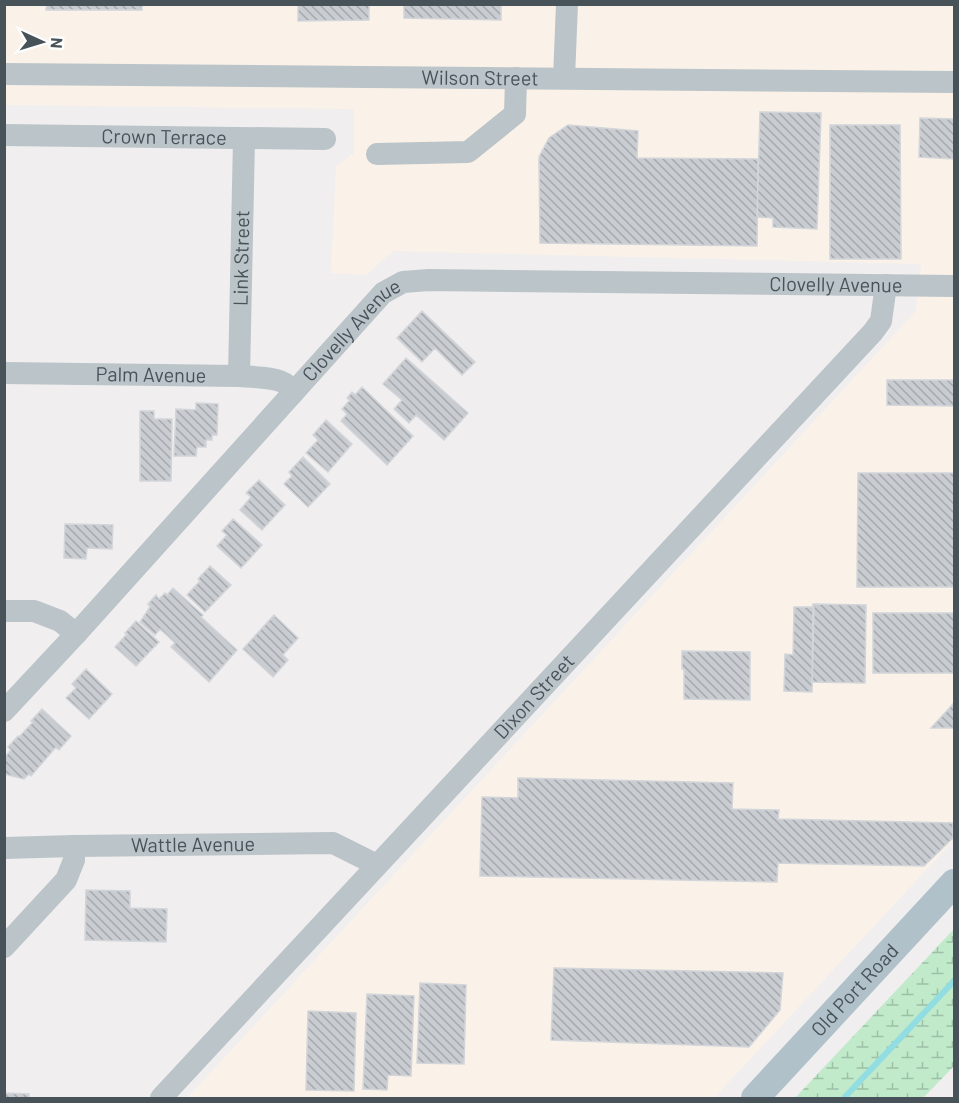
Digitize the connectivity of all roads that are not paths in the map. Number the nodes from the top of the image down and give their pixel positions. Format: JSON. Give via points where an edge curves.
{"nodes":[{"id":1,"x":567,"y":4,"type":"edge"},
{"id":2,"x":4,"y":74,"type":"edge"},
{"id":3,"x":516,"y":78,"type":"junction"},
{"id":4,"x":564,"y":78,"type":"junction"},
{"id":5,"x":954,"y":82,"type":"edge"},
{"id":6,"x":4,"y":135,"type":"edge"},
{"id":7,"x":244,"y":139,"type":"junction"},
{"id":8,"x":325,"y":139,"type":"dead end"},
{"id":9,"x":377,"y":154,"type":"dead end"},
{"id":10,"x":886,"y":285,"type":"junction"},
{"id":11,"x":954,"y":286,"type":"edge"},
{"id":12,"x":4,"y":372,"type":"edge"},
{"id":13,"x":239,"y":376,"type":"junction"},
{"id":14,"x":292,"y":394,"type":"junction"},
{"id":15,"x":4,"y":611,"type":"edge"},
{"id":16,"x":76,"y":634,"type":"junction"},
{"id":17,"x":4,"y":711,"type":"edge"},
{"id":18,"x":74,"y":846,"type":"junction"},
{"id":19,"x":4,"y":848,"type":"edge"},
{"id":20,"x":377,"y":865,"type":"junction"},
{"id":21,"x":954,"y":883,"type":"edge"},
{"id":22,"x":4,"y":947,"type":"edge"},
{"id":23,"x":161,"y":1098,"type":"edge"},
{"id":24,"x":756,"y":1098,"type":"edge"}],
"edges":[{"from":1,"to":4,"type":"street"},
{"from":2,"to":3,"type":"street","name":"Wilson Street"},
{"from":3,"to":4,"type":"street","name":"Wilson Street"},
{"from":3,"to":9,"type":"street","via":[[515,114],[468,153]]},
{"from":4,"to":5,"type":"street","name":"Wilson Street"},
{"from":6,"to":7,"type":"street","name":"Crown Terrace"},
{"from":7,"to":8,"type":"street","name":"Crown Terrace"},
{"from":7,"to":13,"type":"street","name":"Link Street"},
{"from":10,"to":11,"type":"street","name":"Clovelly Avenue"},
{"from":10,"to":14,"type":"street","name":"Clovelly Avenue","via":[[403,282],[382,293]]},
{"from":10,"to":20,"type":"street","name":"Dixon Street","via":[[881,321],[873,332]]},
{"from":12,"to":13,"type":"street","name":"Palm Avenue"},
{"from":13,"to":14,"type":"street","name":"Palm Avenue","via":[[273,379],[286,384]]},
{"from":14,"to":16,"type":"street","name":"Clovelly Avenue"},
{"from":15,"to":16,"type":"street","via":[[34,611],[60,621]]},
{"from":16,"to":17,"type":"street","name":"Clovelly Avenue"},
{"from":18,"to":19,"type":"street","name":"Wattle Avenue"},
{"from":18,"to":20,"type":"street","name":"Wattle Avenue","via":[[333,843]]},
{"from":18,"to":22,"type":"street","via":[[74,860],[66,880]]},
{"from":20,"to":23,"type":"street","name":"Dixon Street"},
{"from":21,"to":24,"type":"main road","name":"Old Port Road"}]}
